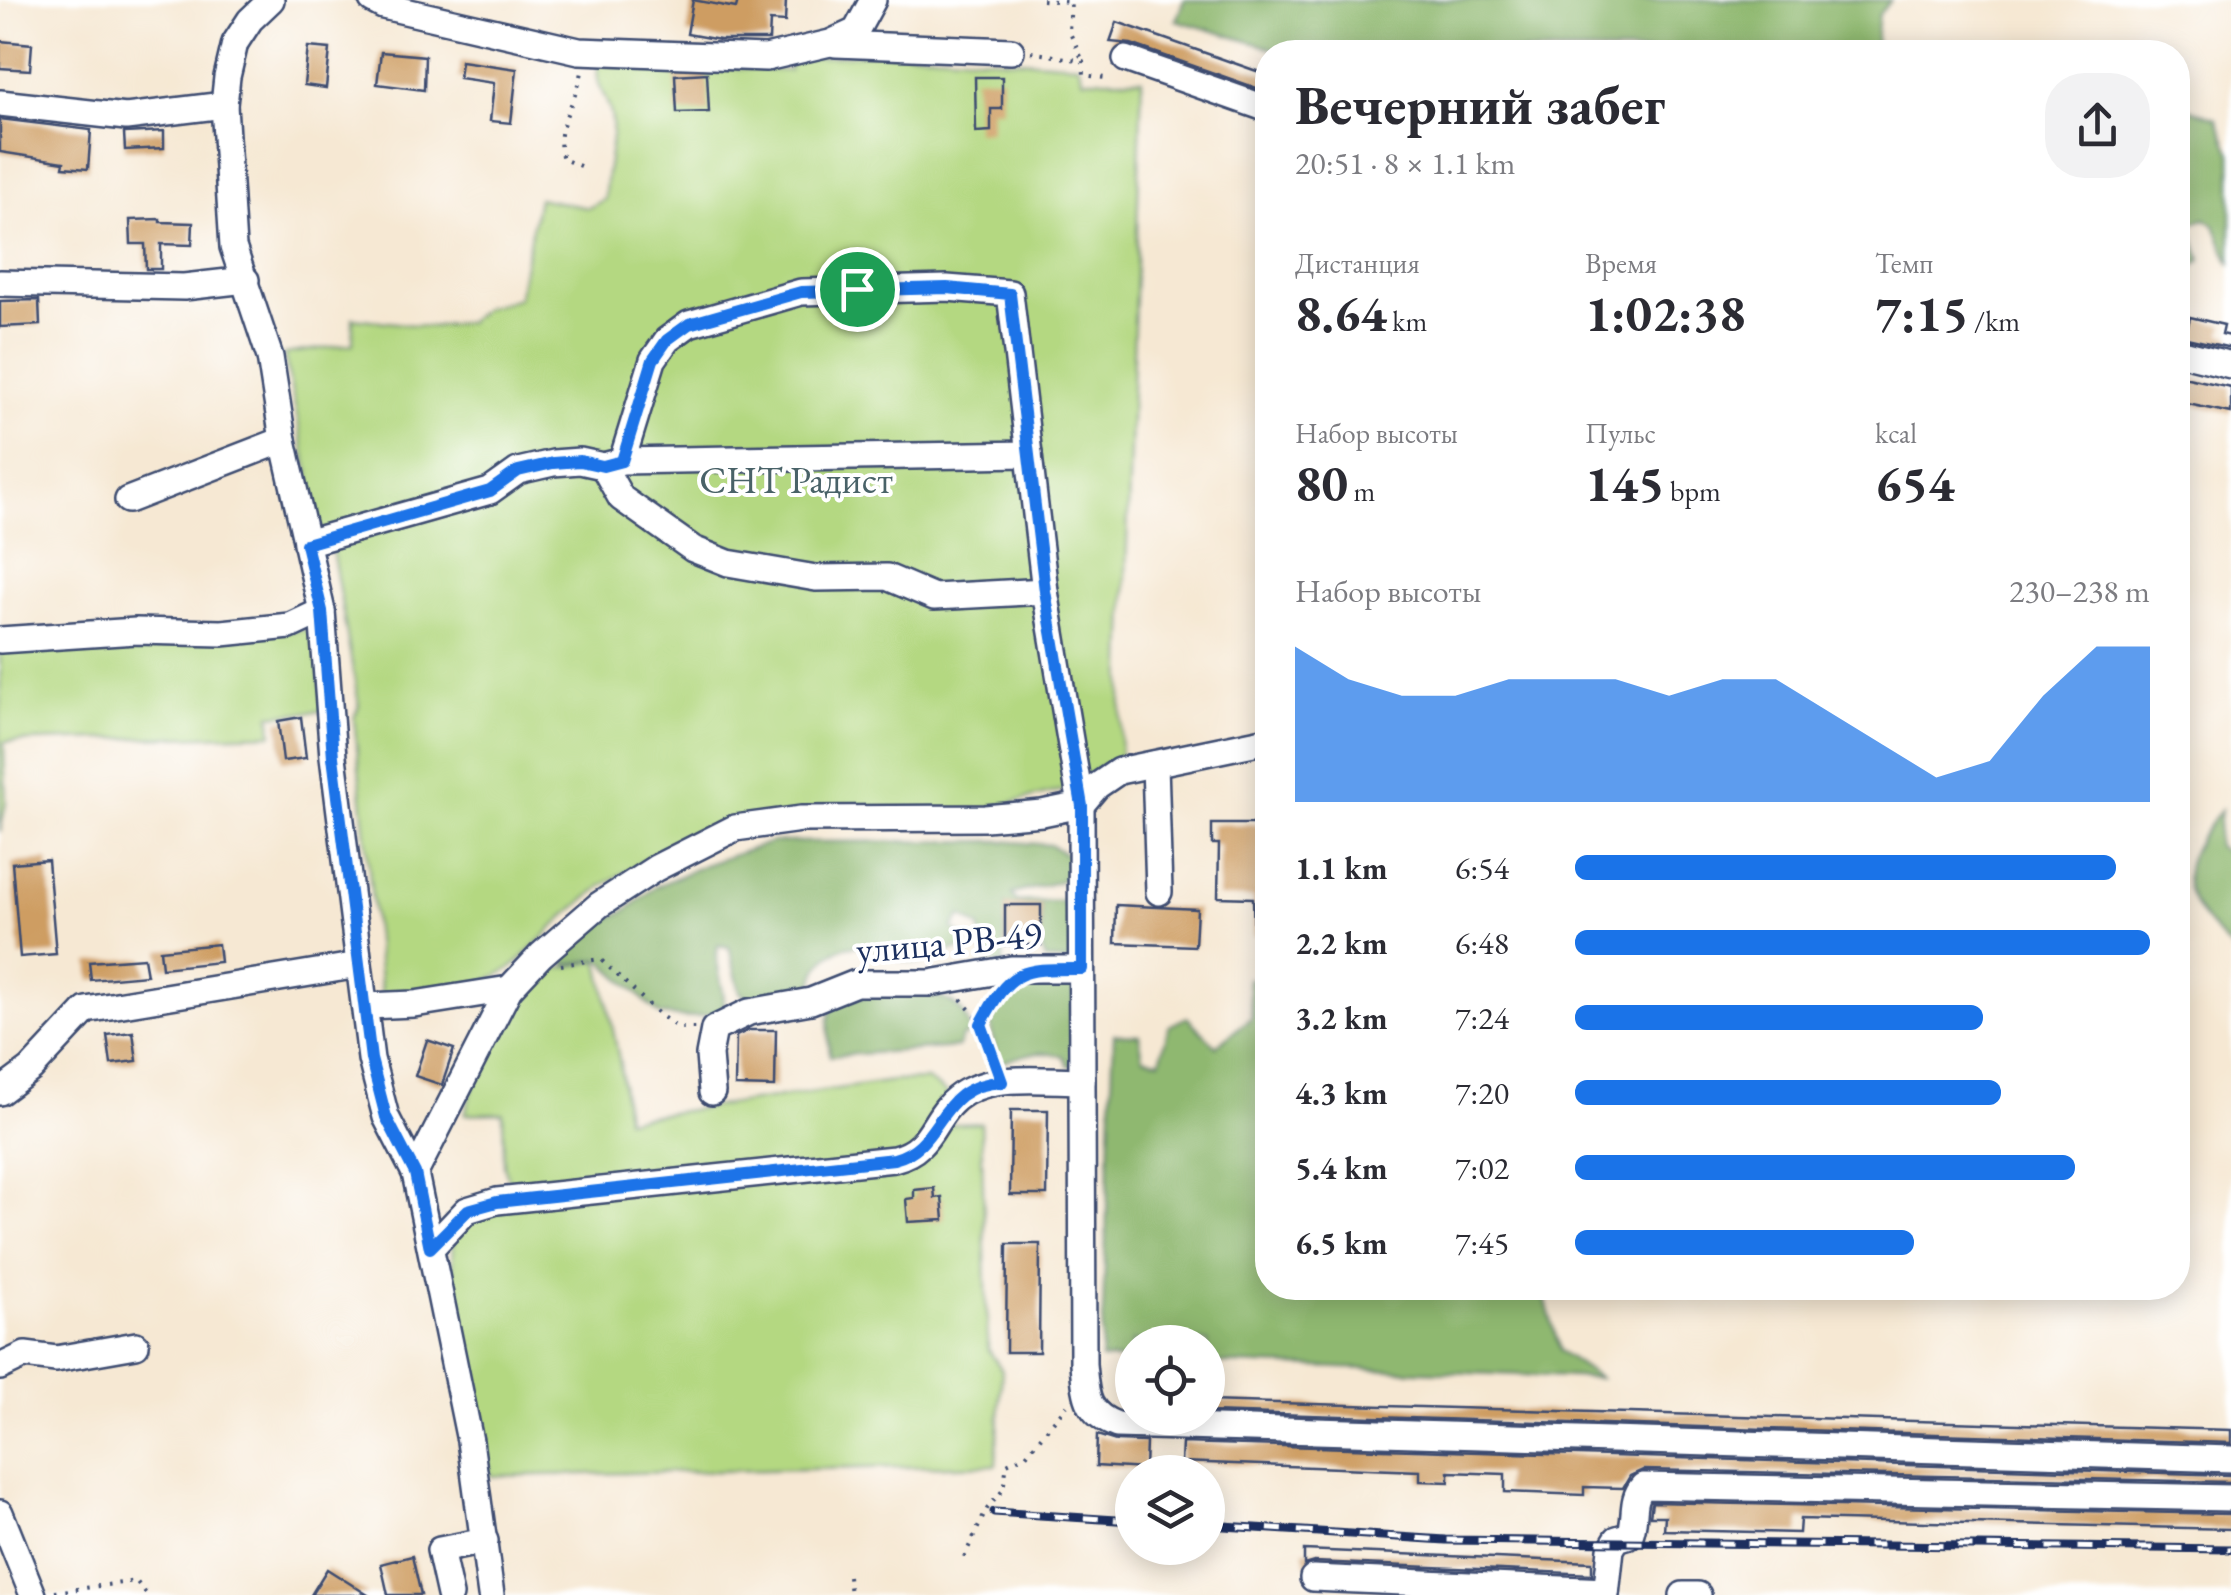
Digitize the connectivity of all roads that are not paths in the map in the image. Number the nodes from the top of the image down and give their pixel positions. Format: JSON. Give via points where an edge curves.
{"nodes":[{"id":1,"x":271,"y":0,"type":"edge"},
{"id":2,"x":372,"y":0,"type":"edge"},
{"id":3,"x":873,"y":0,"type":"edge"},
{"id":4,"x":830,"y":44,"type":"junction"},
{"id":5,"x":1011,"y":51,"type":"road end"},
{"id":6,"x":1126,"y":59,"type":"road end"},
{"id":7,"x":0,"y":103,"type":"edge"},
{"id":8,"x":1255,"y":104,"type":"edge"},
{"id":9,"x":224,"y":105,"type":"junction"},
{"id":10,"x":246,"y":280,"type":"junction"},
{"id":11,"x":0,"y":283,"type":"edge"},
{"id":12,"x":2190,"y":355,"type":"edge"},
{"id":13,"x":2231,"y":365,"type":"edge"},
{"id":14,"x":283,"y":440,"type":"junction"},
{"id":15,"x":1029,"y":454,"type":"junction"},
{"id":16,"x":613,"y":463,"type":"junction"},
{"id":17,"x":128,"y":500,"type":"dead end"},
{"id":18,"x":306,"y":544,"type":"junction"},
{"id":19,"x":1045,"y":591,"type":"junction"},
{"id":20,"x":322,"y":611,"type":"junction"},
{"id":21,"x":0,"y":640,"type":"edge"},
{"id":22,"x":1255,"y":743,"type":"edge"},
{"id":23,"x":1155,"y":764,"type":"junction"},
{"id":24,"x":1082,"y":806,"type":"junction"},
{"id":25,"x":1159,"y":892,"type":"dead end"},
{"id":26,"x":359,"y":965,"type":"junction"},
{"id":27,"x":1082,"y":969,"type":"junction"},
{"id":28,"x":509,"y":990,"type":"junction"},
{"id":29,"x":366,"y":1006,"type":"junction"},
{"id":30,"x":1082,"y":1080,"type":"junction"},
{"id":31,"x":0,"y":1092,"type":"edge"},
{"id":32,"x":712,"y":1092,"type":"dead end"},
{"id":33,"x":415,"y":1173,"type":"junction"},
{"id":34,"x":430,"y":1248,"type":"junction"},
{"id":35,"x":136,"y":1345,"type":"dead end"},
{"id":36,"x":0,"y":1367,"type":"edge"},
{"id":37,"x":1644,"y":1441,"type":"junction"},
{"id":38,"x":2231,"y":1459,"type":"edge"},
{"id":39,"x":1643,"y":1486,"type":"junction"},
{"id":40,"x":2231,"y":1498,"type":"edge"},
{"id":41,"x":0,"y":1512,"type":"edge"},
{"id":42,"x":485,"y":1541,"type":"junction"},
{"id":43,"x":1313,"y":1578,"type":"dead end"},
{"id":44,"x":1606,"y":1593,"type":"edge"},
{"id":45,"x":42,"y":1594,"type":"edge"},
{"id":46,"x":450,"y":1595,"type":"edge"},
{"id":47,"x":491,"y":1595,"type":"edge"},
{"id":48,"x":1682,"y":1595,"type":"edge"},
{"id":49,"x":1698,"y":1595,"type":"edge"}],
"edges":[{"from":1,"to":9,"type":"street","via":[[235,43]]},
{"from":2,"to":4,"type":"street","via":[[580,51],[766,58]]},
{"from":3,"to":4,"type":"street","via":[[856,31]]},
{"from":4,"to":5,"type":"street"},
{"from":6,"to":8,"type":"street"},
{"from":7,"to":9,"type":"street","via":[[126,117]]},
{"from":9,"to":10,"type":"street","via":[[234,247]]},
{"from":10,"to":11,"type":"street","via":[[184,287]]},
{"from":10,"to":14,"type":"street","via":[[270,357]]},
{"from":12,"to":13,"type":"street"},
{"from":14,"to":17,"type":"street"},
{"from":14,"to":18,"type":"street"},
{"from":15,"to":16,"type":"street"},
{"from":15,"to":16,"type":"street","via":[[1010,294],[857,289],[801,292],[689,324],[653,360]]},
{"from":15,"to":19,"type":"street"},
{"from":16,"to":18,"type":"street","via":[[518,471],[490,491]]},
{"from":16,"to":19,"type":"street","via":[[621,498],[693,549],[728,563],[816,578],[887,576],[934,596]]},
{"from":18,"to":20,"type":"street"},
{"from":19,"to":24,"type":"street"},
{"from":20,"to":21,"type":"street","via":[[290,626],[222,633]]},
{"from":20,"to":26,"type":"street"},
{"from":22,"to":23,"type":"street"},
{"from":23,"to":24,"type":"street","via":[[1119,772]]},
{"from":23,"to":25,"type":"street"},
{"from":24,"to":27,"type":"street"},
{"from":24,"to":28,"type":"street","via":[[985,818],[800,819],[735,828],[599,904]]},
{"from":26,"to":29,"type":"street"},
{"from":26,"to":31,"type":"street","via":[[86,1010]]},
{"from":27,"to":30,"type":"street"},
{"from":27,"to":32,"type":"street","name":"улица РВ-49","via":[[856,984],[811,1001],[749,1012],[714,1028]]},
{"from":28,"to":29,"type":"street"},
{"from":28,"to":33,"type":"street"},
{"from":29,"to":33,"type":"street","via":[[386,1117]]},
{"from":30,"to":34,"type":"street","via":[[990,1083],[963,1093],[914,1154],[497,1202],[468,1210]]},
{"from":30,"to":37,"type":"street","via":[[1084,1371],[1090,1405],[1101,1419]]},
{"from":33,"to":34,"type":"street"},
{"from":34,"to":42,"type":"street"},
{"from":35,"to":36,"type":"street","via":[[56,1359],[24,1355]]},
{"from":37,"to":38,"type":"street"},
{"from":37,"to":39,"type":"street"},
{"from":39,"to":40,"type":"street"},
{"from":39,"to":44,"type":"street","via":[[1630,1534],[1612,1549]]},
{"from":41,"to":45,"type":"street"},
{"from":42,"to":46,"type":"street","via":[[440,1550]]},
{"from":42,"to":47,"type":"street"},
{"from":43,"to":44,"type":"street"},
{"from":48,"to":49,"type":"street"}]}
